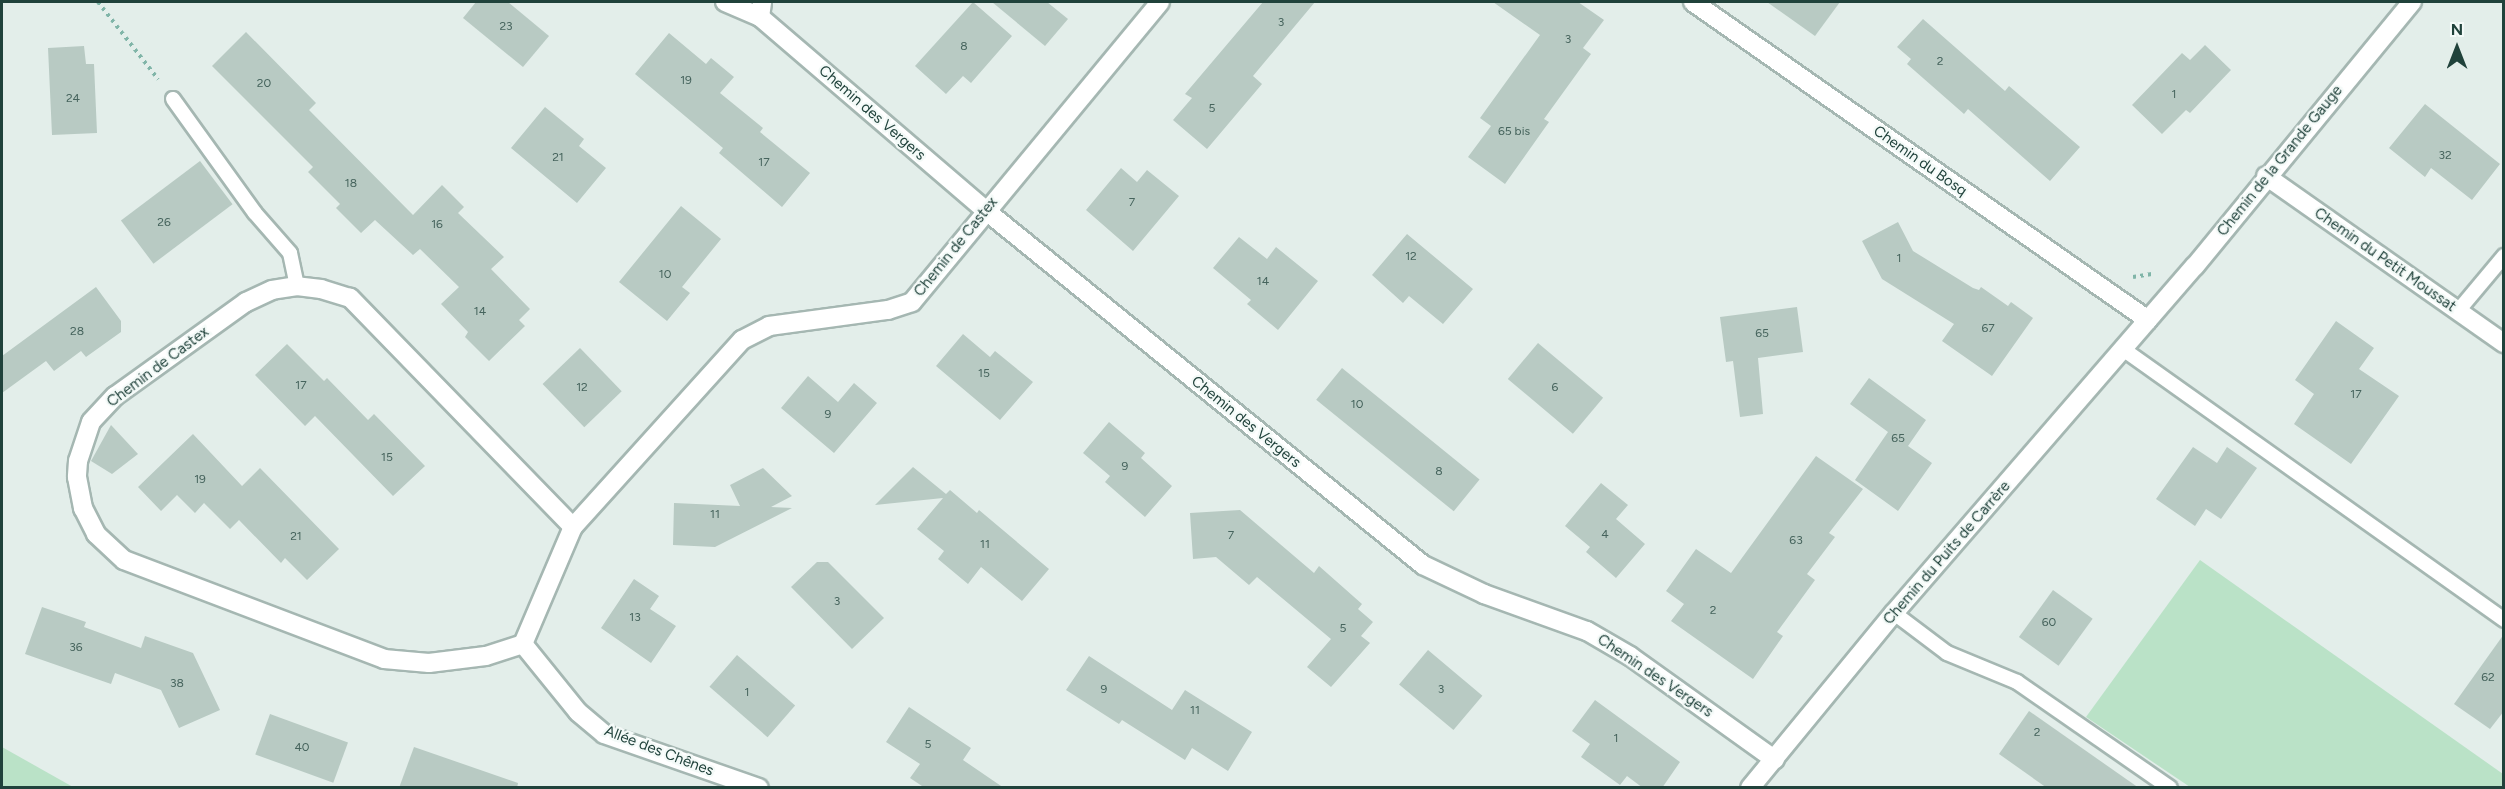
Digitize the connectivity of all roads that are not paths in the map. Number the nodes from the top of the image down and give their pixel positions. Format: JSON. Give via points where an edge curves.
{"nodes":[{"id":1,"x":725,"y":2,"type":"edge"},
{"id":2,"x":1160,"y":2,"type":"edge"},
{"id":3,"x":1693,"y":2,"type":"edge"},
{"id":4,"x":2412,"y":2,"type":"edge"},
{"id":5,"x":761,"y":9,"type":"edge"},
{"id":6,"x":173,"y":99,"type":"road end"},
{"id":7,"x":2266,"y":176,"type":"junction"},
{"id":8,"x":985,"y":210,"type":"junction"},
{"id":9,"x":2504,"y":255,"type":"edge"},
{"id":10,"x":297,"y":286,"type":"junction"},
{"id":11,"x":2458,"y":312,"type":"junction"},
{"id":12,"x":2148,"y":320,"type":"junction"},
{"id":13,"x":2504,"y":343,"type":"edge"},
{"id":14,"x":2123,"y":349,"type":"junction"},
{"id":15,"x":573,"y":528,"type":"junction"},
{"id":16,"x":1894,"y":613,"type":"junction"},
{"id":17,"x":2504,"y":620,"type":"edge"},
{"id":18,"x":523,"y":644,"type":"junction"},
{"id":19,"x":1775,"y":760,"type":"junction"},
{"id":20,"x":759,"y":788,"type":"edge"},
{"id":21,"x":1750,"y":788,"type":"edge"},
{"id":22,"x":2170,"y":788,"type":"edge"}],
"edges":[{"from":1,"to":5,"type":"street","name":"Chemin des Vergers"},
{"from":2,"to":8,"type":"street","name":"Chemin de Castex"},
{"from":3,"to":12,"type":"street","name":"Chemin du Bosq"},
{"from":4,"to":7,"type":"street","name":"Chemin de la Grande Gauge"},
{"from":5,"to":8,"type":"street","name":"Chemin des Vergers"},
{"from":6,"to":10,"type":"lane","via":[[255,213],[290,253]]},
{"from":7,"to":11,"type":"street","name":"Chemin du Petit Moussat"},
{"from":7,"to":12,"type":"street","name":"Chemin de la Grande Gauge"},
{"from":8,"to":15,"type":"street","name":"Chemin de Castex","via":[[912,302],[888,310],[769,326],[742,340]]},
{"from":8,"to":19,"type":"street","name":"Chemin des Vergers","via":[[1423,565],[1484,594],[1587,631],[1630,656]]},
{"from":9,"to":11,"type":"lane"},
{"from":10,"to":15,"type":"street","name":"Chemin de Castex","via":[[350,298]]},
{"from":10,"to":18,"type":"street","name":"Chemin de Castex","via":[[272,290],[246,302],[115,396],[92,422],[78,461],[77,477],[83,508],[96,534],[124,560],[384,659],[429,663],[486,656]]},
{"from":11,"to":13,"type":"street","name":"Chemin du Petit Moussat"},
{"from":12,"to":14,"type":"street","name":"Chemin du Puits de Carrère"},
{"from":14,"to":16,"type":"street","name":"Chemin du Puits de Carrère"},
{"from":14,"to":17,"type":"lane"},
{"from":15,"to":18,"type":"street","name":"Chemin de Castex"},
{"from":16,"to":19,"type":"street","name":"Chemin du Puits de Carrère"},
{"from":16,"to":22,"type":"lane","via":[[1947,653],[2017,682]]},
{"from":18,"to":20,"type":"street","name":"Allée des Chênes","via":[[578,712],[604,734]]},
{"from":19,"to":21,"type":"street","name":"Chemin du Puits de Carrère"}]}
